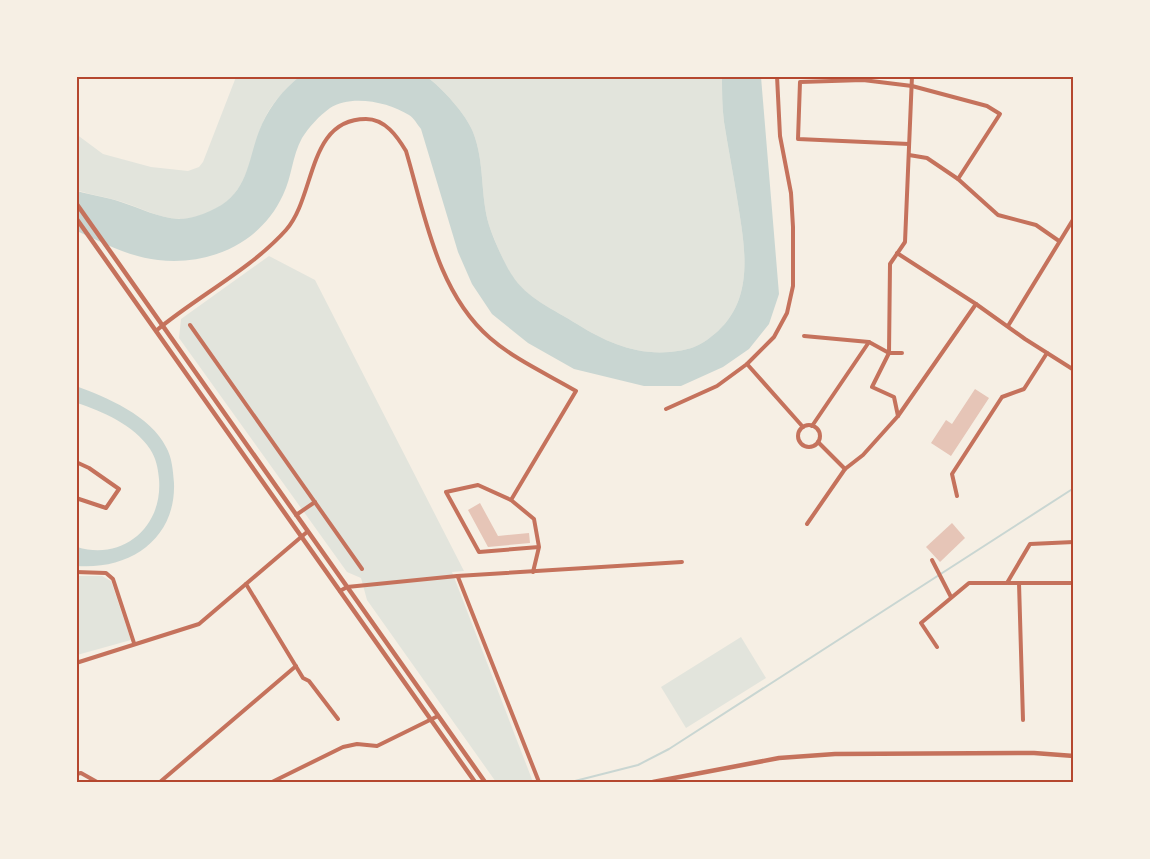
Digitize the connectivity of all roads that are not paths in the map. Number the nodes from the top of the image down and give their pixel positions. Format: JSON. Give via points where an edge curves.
{"nodes":[{"id":1,"x":777,"y":76,"type":"edge"},
{"id":2,"x":912,"y":76,"type":"edge"},
{"id":3,"x":912,"y":86,"type":"junction"},
{"id":4,"x":909,"y":144,"type":"junction"},
{"id":5,"x":909,"y":155,"type":"junction"},
{"id":6,"x":958,"y":179,"type":"junction"},
{"id":7,"x":76,"y":203,"type":"edge"},
{"id":8,"x":76,"y":218,"type":"edge"},
{"id":9,"x":1074,"y":218,"type":"edge"},
{"id":10,"x":1059,"y":242,"type":"junction"},
{"id":11,"x":897,"y":253,"type":"junction"},
{"id":12,"x":976,"y":304,"type":"junction"},
{"id":13,"x":162,"y":325,"type":"junction"},
{"id":14,"x":190,"y":325,"type":"dead end"},
{"id":15,"x":1008,"y":326,"type":"junction"},
{"id":16,"x":157,"y":330,"type":"junction"},
{"id":17,"x":804,"y":336,"type":"dead end"},
{"id":18,"x":868,"y":342,"type":"junction"},
{"id":19,"x":889,"y":352,"type":"junction"},
{"id":20,"x":902,"y":353,"type":"dead end"},
{"id":21,"x":1047,"y":353,"type":"junction"},
{"id":22,"x":747,"y":364,"type":"junction"},
{"id":23,"x":1074,"y":370,"type":"edge"},
{"id":24,"x":666,"y":409,"type":"dead end"},
{"id":25,"x":898,"y":416,"type":"junction"},
{"id":26,"x":812,"y":426,"type":"junction"},
{"id":27,"x":803,"y":427,"type":"junction"},
{"id":28,"x":818,"y":442,"type":"junction"},
{"id":29,"x":76,"y":462,"type":"edge"},
{"id":30,"x":845,"y":469,"type":"junction"},
{"id":31,"x":957,"y":496,"type":"dead end"},
{"id":32,"x":76,"y":498,"type":"edge"},
{"id":33,"x":511,"y":500,"type":"junction"},
{"id":34,"x":315,"y":502,"type":"junction"},
{"id":35,"x":296,"y":515,"type":"junction"},
{"id":36,"x":807,"y":524,"type":"dead end"},
{"id":37,"x":308,"y":532,"type":"junction"},
{"id":38,"x":301,"y":536,"type":"junction"},
{"id":39,"x":1074,"y":542,"type":"edge"},
{"id":40,"x":539,"y":547,"type":"junction"},
{"id":41,"x":932,"y":561,"type":"dead end"},
{"id":42,"x":682,"y":562,"type":"dead end"},
{"id":43,"x":362,"y":569,"type":"dead end"},
{"id":44,"x":76,"y":572,"type":"edge"},
{"id":45,"x":532,"y":572,"type":"junction"},
{"id":46,"x":457,"y":576,"type":"junction"},
{"id":47,"x":1007,"y":583,"type":"junction"},
{"id":48,"x":1019,"y":583,"type":"junction"},
{"id":49,"x":1074,"y":583,"type":"edge"},
{"id":50,"x":246,"y":584,"type":"junction"},
{"id":51,"x":347,"y":587,"type":"junction"},
{"id":52,"x":340,"y":591,"type":"junction"},
{"id":53,"x":951,"y":597,"type":"junction"},
{"id":54,"x":134,"y":643,"type":"junction"},
{"id":55,"x":937,"y":647,"type":"dead end"},
{"id":56,"x":76,"y":663,"type":"edge"},
{"id":57,"x":296,"y":666,"type":"junction"},
{"id":58,"x":438,"y":716,"type":"junction"},
{"id":59,"x":338,"y":719,"type":"dead end"},
{"id":60,"x":431,"y":720,"type":"junction"},
{"id":61,"x":1023,"y":720,"type":"dead end"},
{"id":62,"x":1074,"y":756,"type":"edge"},
{"id":63,"x":76,"y":774,"type":"edge"},
{"id":64,"x":97,"y":783,"type":"edge"},
{"id":65,"x":160,"y":783,"type":"edge"},
{"id":66,"x":272,"y":783,"type":"edge"},
{"id":67,"x":475,"y":783,"type":"edge"},
{"id":68,"x":485,"y":783,"type":"edge"},
{"id":69,"x":539,"y":783,"type":"edge"},
{"id":70,"x":653,"y":783,"type":"edge"}],
"edges":[{"from":1,"to":22,"type":"street","via":[[780,136],[791,204],[793,286],[787,313],[774,338]]},
{"from":2,"to":3,"type":"street"},
{"from":3,"to":4,"type":"street"},
{"from":3,"to":4,"type":"street","via":[[863,80],[800,82],[799,91],[798,139]]},
{"from":3,"to":6,"type":"street","via":[[987,106],[1000,114]]},
{"from":4,"to":5,"type":"street"},
{"from":5,"to":6,"type":"street","via":[[927,158]]},
{"from":5,"to":11,"type":"street","via":[[905,242]]},
{"from":6,"to":10,"type":"street","via":[[998,215],[1036,225]]},
{"from":7,"to":13,"type":"street"},
{"from":8,"to":16,"type":"street"},
{"from":9,"to":10,"type":"street"},
{"from":10,"to":15,"type":"street"},
{"from":11,"to":12,"type":"street"},
{"from":11,"to":19,"type":"street","via":[[890,264]]},
{"from":12,"to":15,"type":"street"},
{"from":12,"to":25,"type":"street"},
{"from":13,"to":16,"type":"street"},
{"from":13,"to":33,"type":"street","via":[[267,249],[288,228],[302,205],[328,135],[343,124],[373,119],[397,135],[406,151],[438,258],[449,287],[467,312],[489,338],[576,391]]},
{"from":13,"to":35,"type":"street"},
{"from":14,"to":34,"type":"street"},
{"from":15,"to":21,"type":"street"},
{"from":16,"to":38,"type":"street"},
{"from":17,"to":18,"type":"street"},
{"from":18,"to":19,"type":"street"},
{"from":18,"to":26,"type":"street"},
{"from":19,"to":20,"type":"street"},
{"from":19,"to":25,"type":"street","via":[[872,387],[894,397]]},
{"from":21,"to":23,"type":"street"},
{"from":21,"to":31,"type":"street","via":[[1024,389],[1002,397],[952,474]]},
{"from":22,"to":24,"type":"street","via":[[717,386]]},
{"from":22,"to":27,"type":"street"},
{"from":25,"to":30,"type":"street"},
{"from":26,"to":27,"type":"street"},
{"from":26,"to":28,"type":"street","via":[[819,433]]},
{"from":27,"to":28,"type":"street","via":[[798,436],[802,445],[809,447]]},
{"from":28,"to":30,"type":"street"},
{"from":29,"to":32,"type":"street","via":[[119,489],[106,508]]},
{"from":30,"to":36,"type":"street"},
{"from":33,"to":40,"type":"street","via":[[534,519]]},
{"from":33,"to":40,"type":"street","via":[[478,485],[446,492],[479,552]]},
{"from":34,"to":35,"type":"street"},
{"from":34,"to":43,"type":"street"},
{"from":35,"to":37,"type":"street"},
{"from":37,"to":38,"type":"street"},
{"from":37,"to":51,"type":"street"},
{"from":38,"to":50,"type":"street"},
{"from":38,"to":52,"type":"street"},
{"from":39,"to":47,"type":"street","via":[[1030,544]]},
{"from":40,"to":45,"type":"street"},
{"from":41,"to":53,"type":"street"},
{"from":42,"to":45,"type":"street"},
{"from":44,"to":54,"type":"street","via":[[106,573],[113,579]]},
{"from":45,"to":46,"type":"street"},
{"from":46,"to":51,"type":"street"},
{"from":46,"to":69,"type":"street"},
{"from":47,"to":48,"type":"street"},
{"from":47,"to":53,"type":"street","via":[[969,583]]},
{"from":48,"to":49,"type":"street"},
{"from":48,"to":61,"type":"street"},
{"from":50,"to":54,"type":"street","via":[[199,624]]},
{"from":50,"to":57,"type":"street"},
{"from":51,"to":52,"type":"street"},
{"from":51,"to":58,"type":"street"},
{"from":52,"to":60,"type":"street"},
{"from":53,"to":55,"type":"street","via":[[921,623]]},
{"from":54,"to":56,"type":"street"},
{"from":57,"to":59,"type":"street"},
{"from":57,"to":65,"type":"street"},
{"from":58,"to":60,"type":"street"},
{"from":58,"to":68,"type":"street"},
{"from":60,"to":66,"type":"street","via":[[377,746],[343,747]]},
{"from":60,"to":67,"type":"street"},
{"from":62,"to":70,"type":"street","via":[[835,754],[779,758]]},
{"from":63,"to":64,"type":"street"}]}
